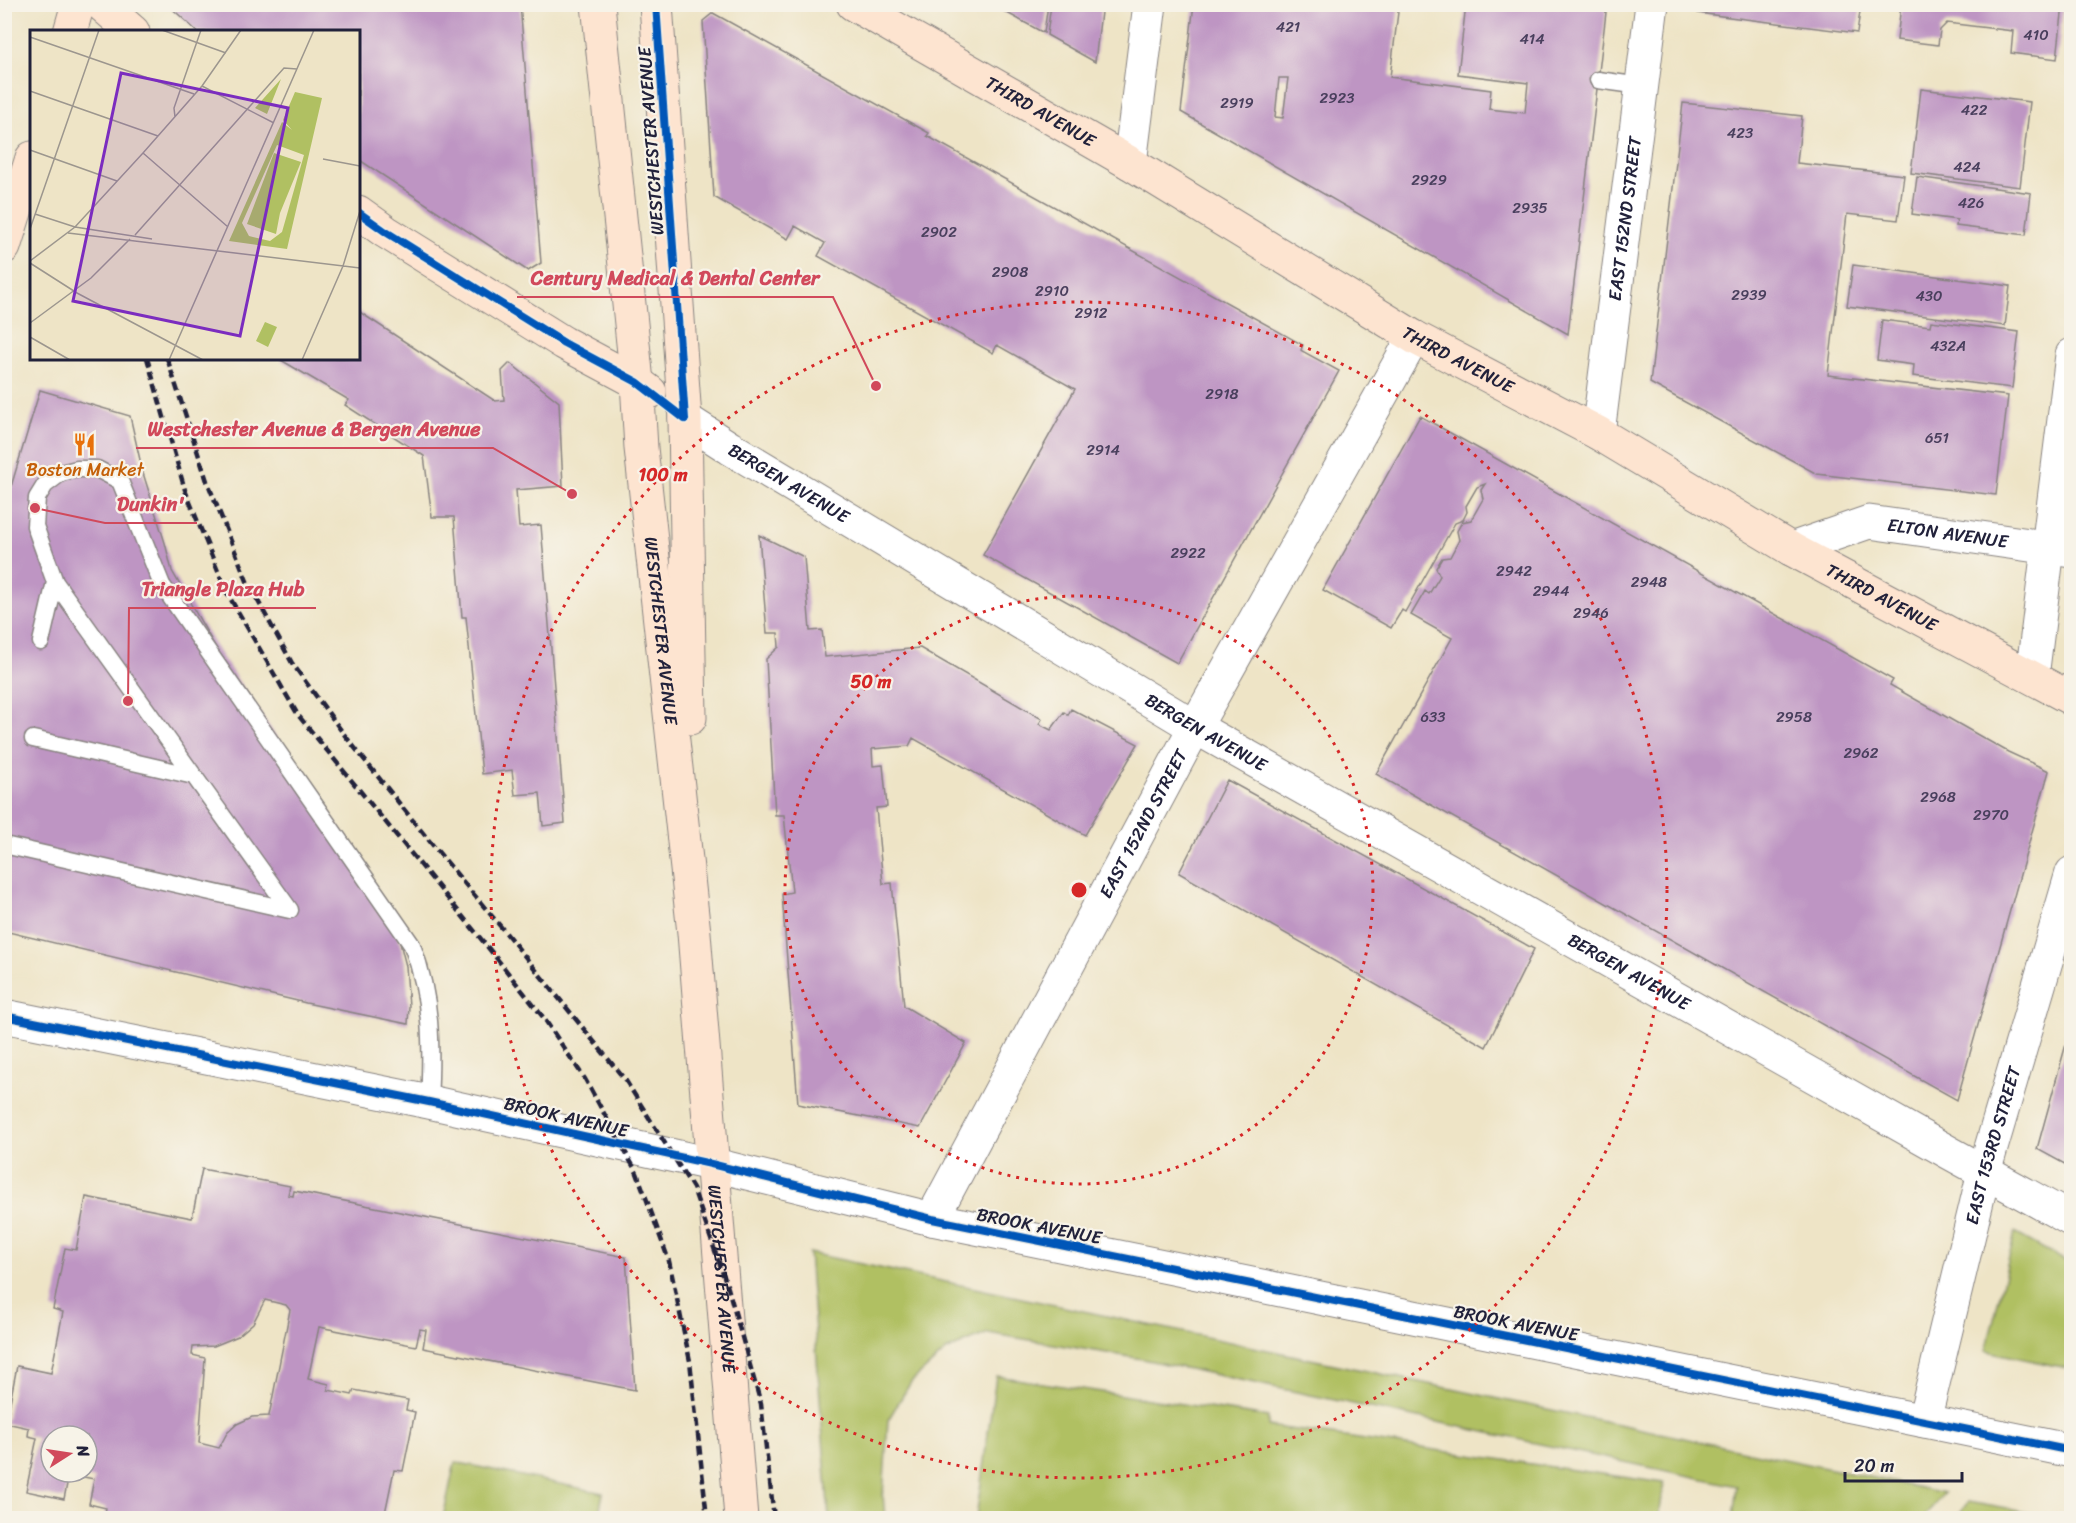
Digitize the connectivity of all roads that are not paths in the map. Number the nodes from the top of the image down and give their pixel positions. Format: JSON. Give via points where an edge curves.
{"nodes":[{"id":1,"x":78,"y":4,"type":"edge"},
{"id":2,"x":101,"y":4,"type":"edge"},
{"id":3,"x":598,"y":4,"type":"edge"},
{"id":4,"x":656,"y":4,"type":"edge"},
{"id":5,"x":853,"y":4,"type":"edge"},
{"id":6,"x":1150,"y":4,"type":"edge"},
{"id":7,"x":1652,"y":4,"type":"edge"},
{"id":8,"x":71,"y":30,"type":"edge"},
{"id":9,"x":131,"y":30,"type":"edge"},
{"id":10,"x":1598,"y":80,"type":"dead end"},
{"id":11,"x":1641,"y":86,"type":"junction"},
{"id":12,"x":1130,"y":163,"type":"junction"},
{"id":13,"x":30,"y":164,"type":"edge"},
{"id":14,"x":360,"y":213,"type":"edge"},
{"id":15,"x":4,"y":247,"type":"edge"},
{"id":16,"x":1414,"y":337,"type":"junction"},
{"id":17,"x":2072,"y":355,"type":"edge"},
{"id":18,"x":637,"y":382,"type":"junction"},
{"id":19,"x":685,"y":419,"type":"junction"},
{"id":20,"x":1598,"y":433,"type":"junction"},
{"id":21,"x":1791,"y":549,"type":"junction"},
{"id":22,"x":2060,"y":549,"type":"edge"},
{"id":23,"x":55,"y":582,"type":"junction"},
{"id":24,"x":41,"y":642,"type":"dead end"},
{"id":25,"x":2032,"y":677,"type":"junction"},
{"id":26,"x":2072,"y":699,"type":"edge"},
{"id":27,"x":1195,"y":727,"type":"junction"},
{"id":28,"x":33,"y":738,"type":"dead end"},
{"id":29,"x":194,"y":776,"type":"junction"},
{"id":30,"x":4,"y":845,"type":"edge"},
{"id":31,"x":2072,"y":873,"type":"edge"},
{"id":32,"x":694,"y":933,"type":"junction"},
{"id":33,"x":4,"y":1017,"type":"edge"},
{"id":34,"x":429,"y":1102,"type":"junction"},
{"id":35,"x":711,"y":1164,"type":"junction"},
{"id":36,"x":1984,"y":1172,"type":"junction"},
{"id":37,"x":932,"y":1219,"type":"junction"},
{"id":38,"x":2072,"y":1220,"type":"edge"},
{"id":39,"x":1924,"y":1421,"type":"junction"},
{"id":40,"x":2072,"y":1451,"type":"edge"},
{"id":41,"x":741,"y":1518,"type":"edge"}],
"edges":[{"from":1,"to":8,"type":"main road"},
{"from":2,"to":9,"type":"main road"},
{"from":3,"to":18,"type":"main road","name":"WESTCHESTER AVENUE"},
{"from":4,"to":19,"type":"main road","name":"WESTCHESTER AVENUE"},
{"from":5,"to":12,"type":"main road","name":"THIRD AVENUE"},
{"from":6,"to":12,"type":"street"},
{"from":7,"to":11,"type":"street","name":"EAST 152ND STREET"},
{"from":10,"to":11,"type":"lane"},
{"from":11,"to":20,"type":"street","name":"EAST 152ND STREET"},
{"from":12,"to":16,"type":"main road","name":"THIRD AVENUE"},
{"from":13,"to":15,"type":"main road"},
{"from":14,"to":18,"type":"main road","name":"BERGEN AVENUE","via":[[564,343]]},
{"from":16,"to":20,"type":"main road","name":"THIRD AVENUE"},
{"from":16,"to":27,"type":"street","name":"EAST 152ND STREET"},
{"from":17,"to":22,"type":"street"},
{"from":18,"to":19,"type":"main road","name":"BERGEN AVENUE"},
{"from":18,"to":32,"type":"main road","name":"WESTCHESTER AVENUE"},
{"from":19,"to":27,"type":"street","name":"BERGEN AVENUE"},
{"from":19,"to":32,"type":"main road","name":"WESTCHESTER AVENUE"},
{"from":20,"to":21,"type":"main road","name":"THIRD AVENUE"},
{"from":21,"to":22,"type":"street","name":"ELTON AVENUE","via":[[1869,522]]},
{"from":21,"to":25,"type":"main road","name":"THIRD AVENUE"},
{"from":22,"to":25,"type":"street"},
{"from":23,"to":24,"type":"lane"},
{"from":23,"to":29,"type":"lane"},
{"from":23,"to":34,"type":"lane","via":[[35,526],[37,498],[45,485],[61,473],[97,469],[120,482],[162,585],[412,945],[428,1001],[432,1047]]},
{"from":25,"to":26,"type":"main road","name":"THIRD AVENUE"},
{"from":27,"to":36,"type":"street","name":"BERGEN AVENUE"},
{"from":27,"to":37,"type":"street","name":"EAST 152ND STREET"},
{"from":28,"to":29,"type":"lane"},
{"from":29,"to":30,"type":"lane","via":[[290,910]]},
{"from":31,"to":36,"type":"street","name":"EAST 153RD STREET"},
{"from":32,"to":35,"type":"main road","name":"WESTCHESTER AVENUE"},
{"from":33,"to":34,"type":"street","name":"BROOK AVENUE"},
{"from":34,"to":35,"type":"street","name":"BROOK AVENUE"},
{"from":35,"to":37,"type":"street","name":"BROOK AVENUE"},
{"from":35,"to":41,"type":"main road","name":"WESTCHESTER AVENUE"},
{"from":36,"to":38,"type":"street","name":"BERGEN AVENUE"},
{"from":36,"to":39,"type":"street","name":"EAST 153RD STREET"},
{"from":37,"to":39,"type":"street","name":"BROOK AVENUE"},
{"from":39,"to":40,"type":"street","name":"BROOK AVENUE"}]}
